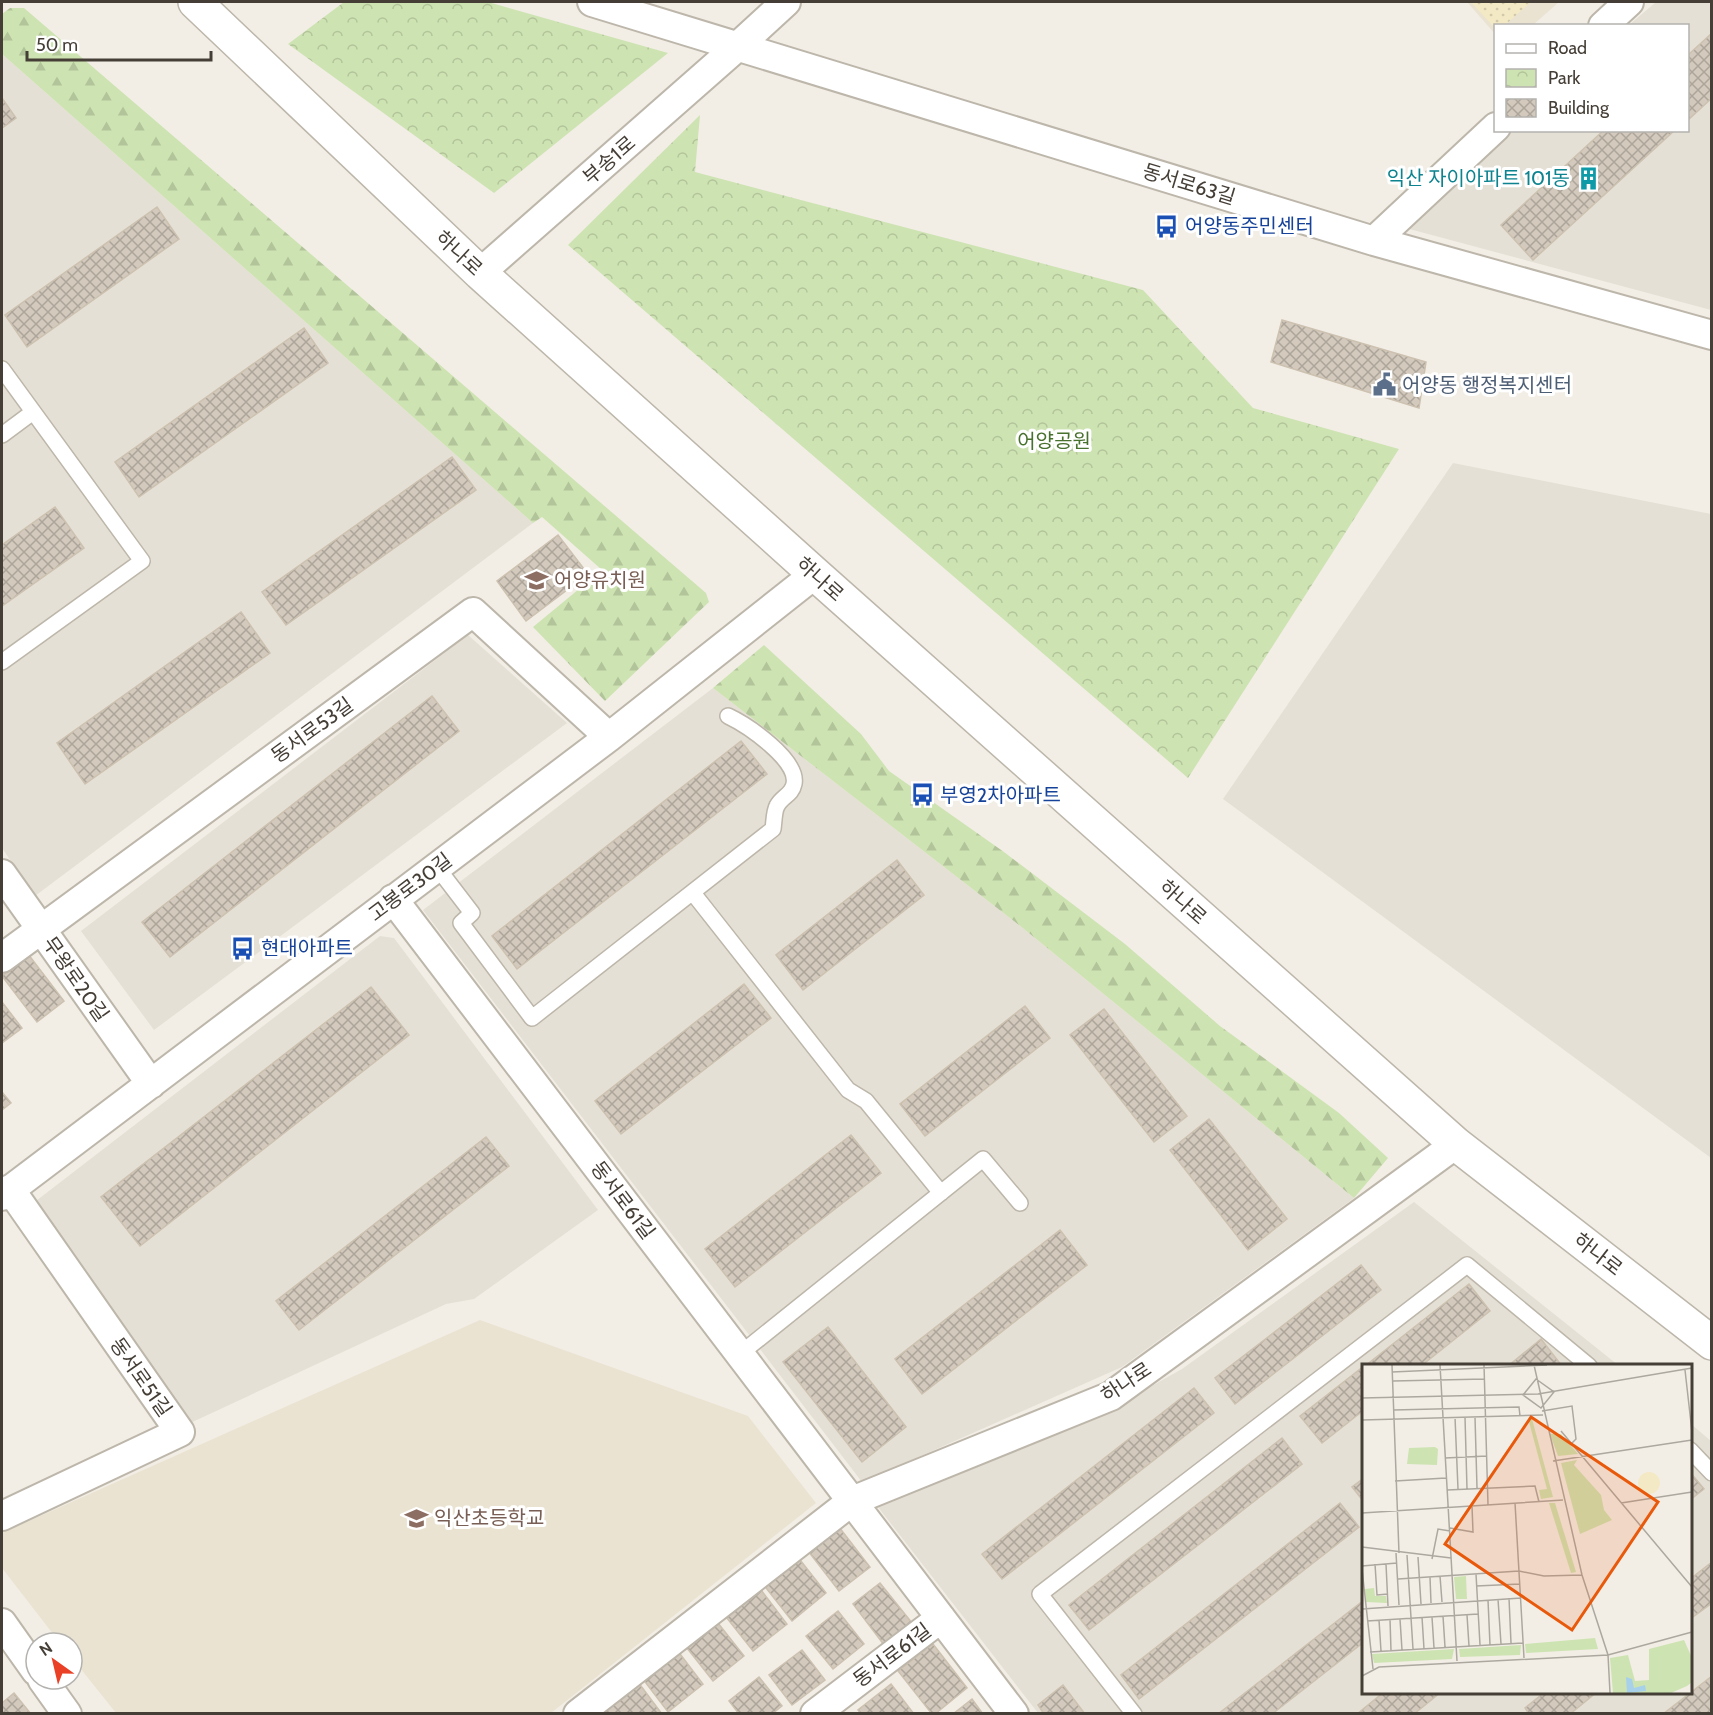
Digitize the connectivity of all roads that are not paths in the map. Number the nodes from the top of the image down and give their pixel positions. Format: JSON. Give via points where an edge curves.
{"nodes":[{"id":1,"x":195,"y":2,"type":"edge"},
{"id":2,"x":592,"y":2,"type":"edge"},
{"id":3,"x":786,"y":2,"type":"edge"},
{"id":4,"x":1629,"y":2,"type":"edge"},
{"id":5,"x":1605,"y":24,"type":"edge"},
{"id":6,"x":737,"y":47,"type":"junction"},
{"id":7,"x":1494,"y":129,"type":"edge"},
{"id":8,"x":1374,"y":241,"type":"junction"},
{"id":9,"x":480,"y":273,"type":"junction"},
{"id":10,"x":1712,"y":335,"type":"edge"},
{"id":11,"x":2,"y":369,"type":"edge"},
{"id":12,"x":33,"y":412,"type":"junction"},
{"id":13,"x":2,"y":435,"type":"edge"},
{"id":14,"x":815,"y":574,"type":"junction"},
{"id":15,"x":2,"y":662,"type":"edge"},
{"id":16,"x":728,"y":716,"type":"dead end"},
{"id":17,"x":609,"y":737,"type":"junction"},
{"id":18,"x":436,"y":866,"type":"junction"},
{"id":19,"x":2,"y":874,"type":"edge"},
{"id":20,"x":693,"y":893,"type":"junction"},
{"id":21,"x":393,"y":899,"type":"junction"},
{"id":22,"x":40,"y":929,"type":"junction"},
{"id":23,"x":2,"y":958,"type":"edge"},
{"id":24,"x":151,"y":1084,"type":"junction"},
{"id":25,"x":1456,"y":1144,"type":"junction"},
{"id":26,"x":6,"y":1193,"type":"edge"},
{"id":27,"x":941,"y":1193,"type":"junction"},
{"id":28,"x":1020,"y":1203,"type":"dead end"},
{"id":29,"x":1712,"y":1343,"type":"edge"},
{"id":30,"x":740,"y":1354,"type":"junction"},
{"id":31,"x":1588,"y":1364,"type":"edge"},
{"id":32,"x":1692,"y":1452,"type":"edge"},
{"id":33,"x":1712,"y":1473,"type":"edge"},
{"id":34,"x":852,"y":1502,"type":"junction"},
{"id":35,"x":2,"y":1516,"type":"edge"},
{"id":36,"x":941,"y":1618,"type":"junction"},
{"id":37,"x":2,"y":1623,"type":"edge"},
{"id":38,"x":24,"y":1654,"type":"edge"},
{"id":39,"x":51,"y":1691,"type":"edge"},
{"id":40,"x":67,"y":1713,"type":"edge"},
{"id":41,"x":578,"y":1713,"type":"edge"},
{"id":42,"x":815,"y":1713,"type":"edge"},
{"id":43,"x":1014,"y":1713,"type":"edge"},
{"id":44,"x":1134,"y":1713,"type":"edge"}],
"edges":[{"from":1,"to":9,"type":"street","name":"하나로"},
{"from":2,"to":6,"type":"street"},
{"from":3,"to":6,"type":"street","name":"부송1로"},
{"from":4,"to":5,"type":"street"},
{"from":6,"to":8,"type":"street","name":"동서로63길"},
{"from":6,"to":9,"type":"street","name":"부송1로"},
{"from":7,"to":8,"type":"street"},
{"from":8,"to":10,"type":"street","name":"동서로63길"},
{"from":9,"to":14,"type":"street","name":"하나로"},
{"from":11,"to":12,"type":"lane"},
{"from":12,"to":13,"type":"lane"},
{"from":12,"to":15,"type":"lane","via":[[142,561]]},
{"from":14,"to":17,"type":"street","name":"고봉로30길"},
{"from":14,"to":25,"type":"street","name":"하나로"},
{"from":16,"to":20,"type":"lane","via":[[746,724],[774,747],[794,774],[795,783],[777,806],[774,829]]},
{"from":17,"to":18,"type":"street","name":"고봉로30길"},
{"from":17,"to":22,"type":"street","name":"동서로53길","via":[[473,612]]},
{"from":18,"to":20,"type":"lane","via":[[472,913],[461,923],[532,1018]]},
{"from":18,"to":21,"type":"street","name":"고봉로30길"},
{"from":19,"to":22,"type":"street","name":"무왕로20길"},
{"from":20,"to":27,"type":"lane","via":[[848,1090],[866,1101]]},
{"from":21,"to":24,"type":"street","name":"고봉로30길"},
{"from":21,"to":30,"type":"street","name":"동서로61길"},
{"from":22,"to":23,"type":"street","name":"동서로53길"},
{"from":22,"to":24,"type":"street","name":"무왕로20길"},
{"from":24,"to":26,"type":"street","name":"고봉로30길"},
{"from":25,"to":29,"type":"street","name":"하나로"},
{"from":25,"to":34,"type":"street","name":"하나로","via":[[1111,1396]]},
{"from":26,"to":35,"type":"street","name":"동서로51길","via":[[180,1432]]},
{"from":27,"to":28,"type":"lane","via":[[983,1159]]},
{"from":27,"to":30,"type":"lane"},
{"from":30,"to":34,"type":"street","name":"동서로61길"},
{"from":31,"to":44,"type":"lane","via":[[1467,1264],[1040,1594]]},
{"from":32,"to":33,"type":"lane"},
{"from":34,"to":36,"type":"street","name":"동서로61길"},
{"from":34,"to":41,"type":"street"},
{"from":36,"to":42,"type":"street","name":"동서로61길"},
{"from":36,"to":43,"type":"street","name":"동서로61길"},
{"from":37,"to":38,"type":"street"},
{"from":39,"to":40,"type":"street"}]}
